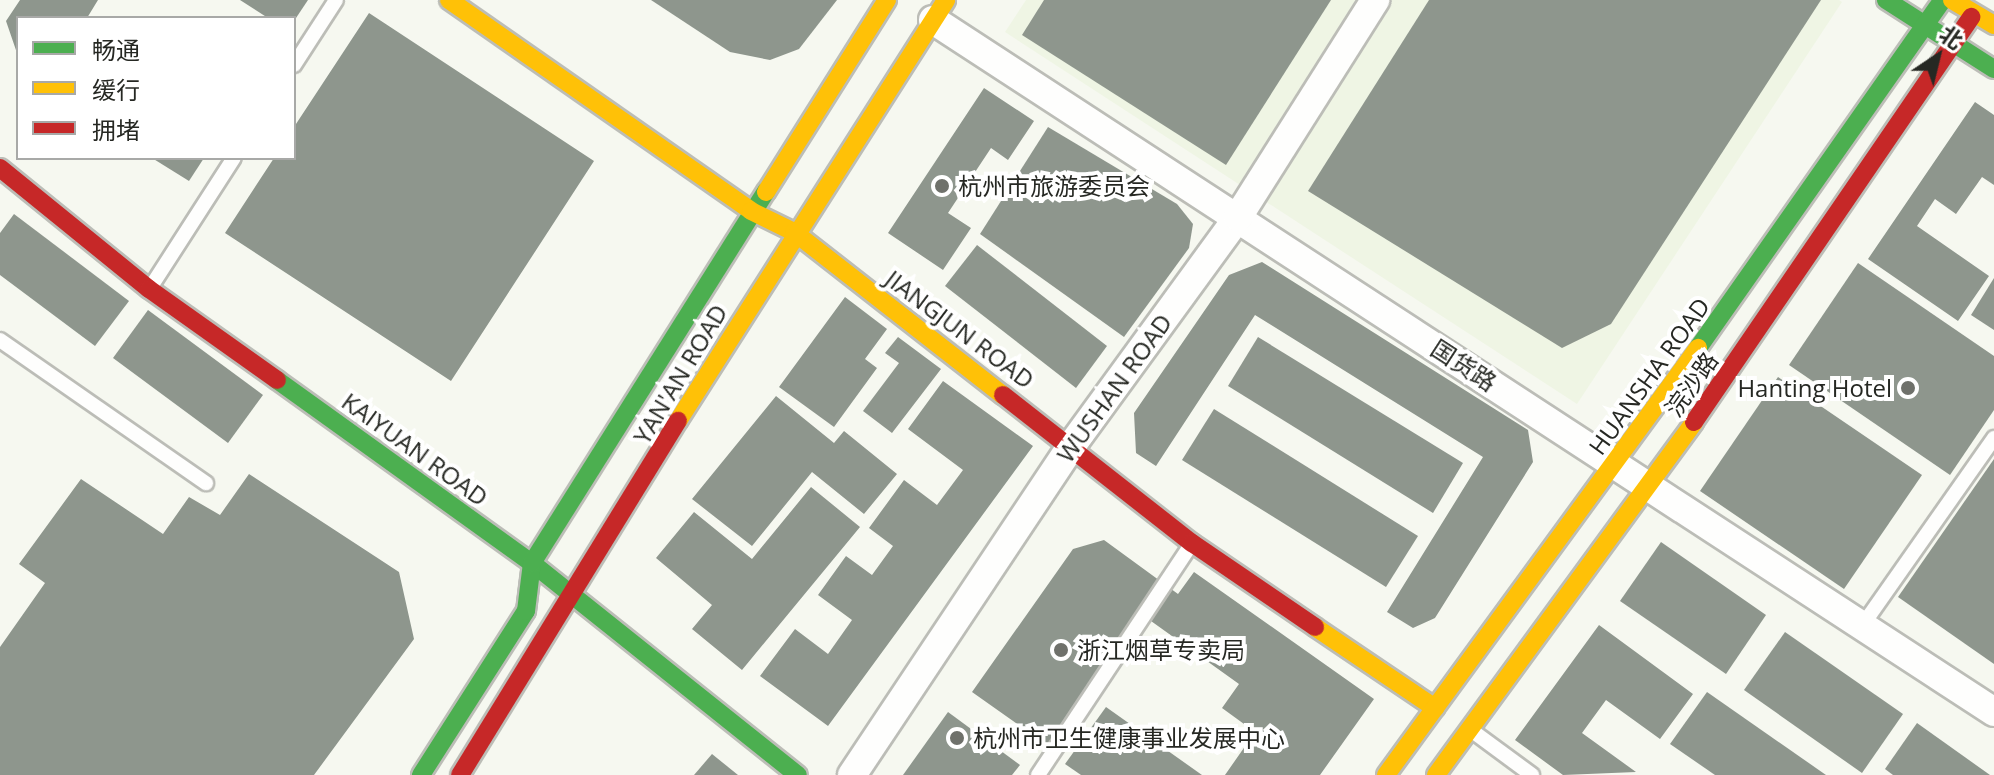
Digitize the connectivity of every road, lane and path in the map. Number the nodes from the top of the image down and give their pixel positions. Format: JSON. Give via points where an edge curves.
{"nodes":[{"id":1,"x":336,"y":0,"type":"edge"},
{"id":2,"x":449,"y":0,"type":"edge"},
{"id":3,"x":887,"y":0,"type":"edge"},
{"id":4,"x":1375,"y":0,"type":"edge"},
{"id":5,"x":1886,"y":0,"type":"edge"},
{"id":6,"x":1943,"y":0,"type":"edge"},
{"id":7,"x":1952,"y":0,"type":"edge"},
{"id":8,"x":1978,"y":6,"type":"edge"},
{"id":9,"x":939,"y":10,"type":"edge"},
{"id":10,"x":1928,"y":25,"type":"junction"},
{"id":11,"x":1994,"y":25,"type":"edge"},
{"id":12,"x":1956,"y":42,"type":"junction"},
{"id":13,"x":296,"y":62,"type":"edge"},
{"id":14,"x":1994,"y":69,"type":"edge"},
{"id":15,"x":233,"y":160,"type":"edge"},
{"id":16,"x":0,"y":168,"type":"edge"},
{"id":17,"x":751,"y":211,"type":"junction"},
{"id":18,"x":1238,"y":217,"type":"junction"},
{"id":19,"x":794,"y":232,"type":"junction"},
{"id":20,"x":149,"y":289,"type":"junction"},
{"id":21,"x":0,"y":340,"type":"edge"},
{"id":22,"x":1994,"y":438,"type":"edge"},
{"id":23,"x":1072,"y":445,"type":"junction"},
{"id":24,"x":1615,"y":465,"type":"junction"},
{"id":25,"x":206,"y":483,"type":"dead end"},
{"id":26,"x":1649,"y":487,"type":"junction"},
{"id":27,"x":1192,"y":543,"type":"junction"},
{"id":28,"x":532,"y":563,"type":"junction"},
{"id":29,"x":574,"y":595,"type":"junction"},
{"id":30,"x":1862,"y":626,"type":"junction"},
{"id":31,"x":1994,"y":712,"type":"edge"},
{"id":32,"x":1452,"y":718,"type":"junction"},
{"id":33,"x":421,"y":775,"type":"edge"},
{"id":34,"x":460,"y":775,"type":"edge"},
{"id":35,"x":798,"y":775,"type":"edge"},
{"id":36,"x":852,"y":775,"type":"edge"},
{"id":37,"x":1038,"y":775,"type":"edge"},
{"id":38,"x":1386,"y":775,"type":"edge"},
{"id":39,"x":1436,"y":775,"type":"edge"},
{"id":40,"x":1532,"y":775,"type":"edge"}],
"edges":[{"from":1,"to":13,"type":"lane"},
{"from":2,"to":17,"type":"main road","name":"JIANGJUN ROAD"},
{"from":3,"to":17,"type":"main road","name":"YAN'AN ROAD"},
{"from":4,"to":18,"type":"street","name":"WUSHAN ROAD"},
{"from":5,"to":10,"type":"main road"},
{"from":6,"to":10,"type":"main road","name":"HUANSHA ROAD"},
{"from":7,"to":8,"type":"main road"},
{"from":8,"to":11,"type":"main road"},
{"from":8,"to":12,"type":"main road","name":"浣沙路"},
{"from":9,"to":18,"type":"street","name":"国货路"},
{"from":9,"to":19,"type":"main road","name":"YAN'AN ROAD"},
{"from":10,"to":12,"type":"main road"},
{"from":10,"to":24,"type":"main road","name":"HUANSHA ROAD"},
{"from":12,"to":14,"type":"main road"},
{"from":12,"to":26,"type":"main road","name":"浣沙路"},
{"from":15,"to":20,"type":"lane"},
{"from":16,"to":20,"type":"main road","name":"KAIYUAN ROAD"},
{"from":17,"to":19,"type":"main road","name":"JIANGJUN ROAD"},
{"from":17,"to":28,"type":"main road","name":"YAN'AN ROAD"},
{"from":18,"to":23,"type":"street","name":"WUSHAN ROAD"},
{"from":18,"to":24,"type":"street","name":"国货路"},
{"from":19,"to":23,"type":"main road","name":"JIANGJUN ROAD"},
{"from":19,"to":29,"type":"main road","name":"YAN'AN ROAD"},
{"from":20,"to":28,"type":"main road","name":"KAIYUAN ROAD"},
{"from":21,"to":25,"type":"lane"},
{"from":22,"to":30,"type":"lane"},
{"from":23,"to":27,"type":"main road","name":"JIANGJUN ROAD"},
{"from":23,"to":36,"type":"street","name":"WUSHAN ROAD"},
{"from":24,"to":26,"type":"street","name":"国货路"},
{"from":24,"to":32,"type":"main road","name":"HUANSHA ROAD"},
{"from":26,"to":30,"type":"street","name":"国货路"},
{"from":26,"to":32,"type":"main road","name":"浣沙路"},
{"from":27,"to":32,"type":"main road","name":"JIANGJUN ROAD"},
{"from":27,"to":37,"type":"lane"},
{"from":28,"to":29,"type":"main road","name":"KAIYUAN ROAD"},
{"from":28,"to":33,"type":"main road","name":"YAN'AN ROAD","via":[[526,611]]},
{"from":29,"to":34,"type":"main road","name":"YAN'AN ROAD"},
{"from":29,"to":35,"type":"main road","name":"KAIYUAN ROAD"},
{"from":30,"to":31,"type":"street","name":"国货路"},
{"from":32,"to":38,"type":"main road","name":"HUANSHA ROAD"},
{"from":32,"to":39,"type":"main road","name":"浣沙路"},
{"from":32,"to":40,"type":"lane"}]}
